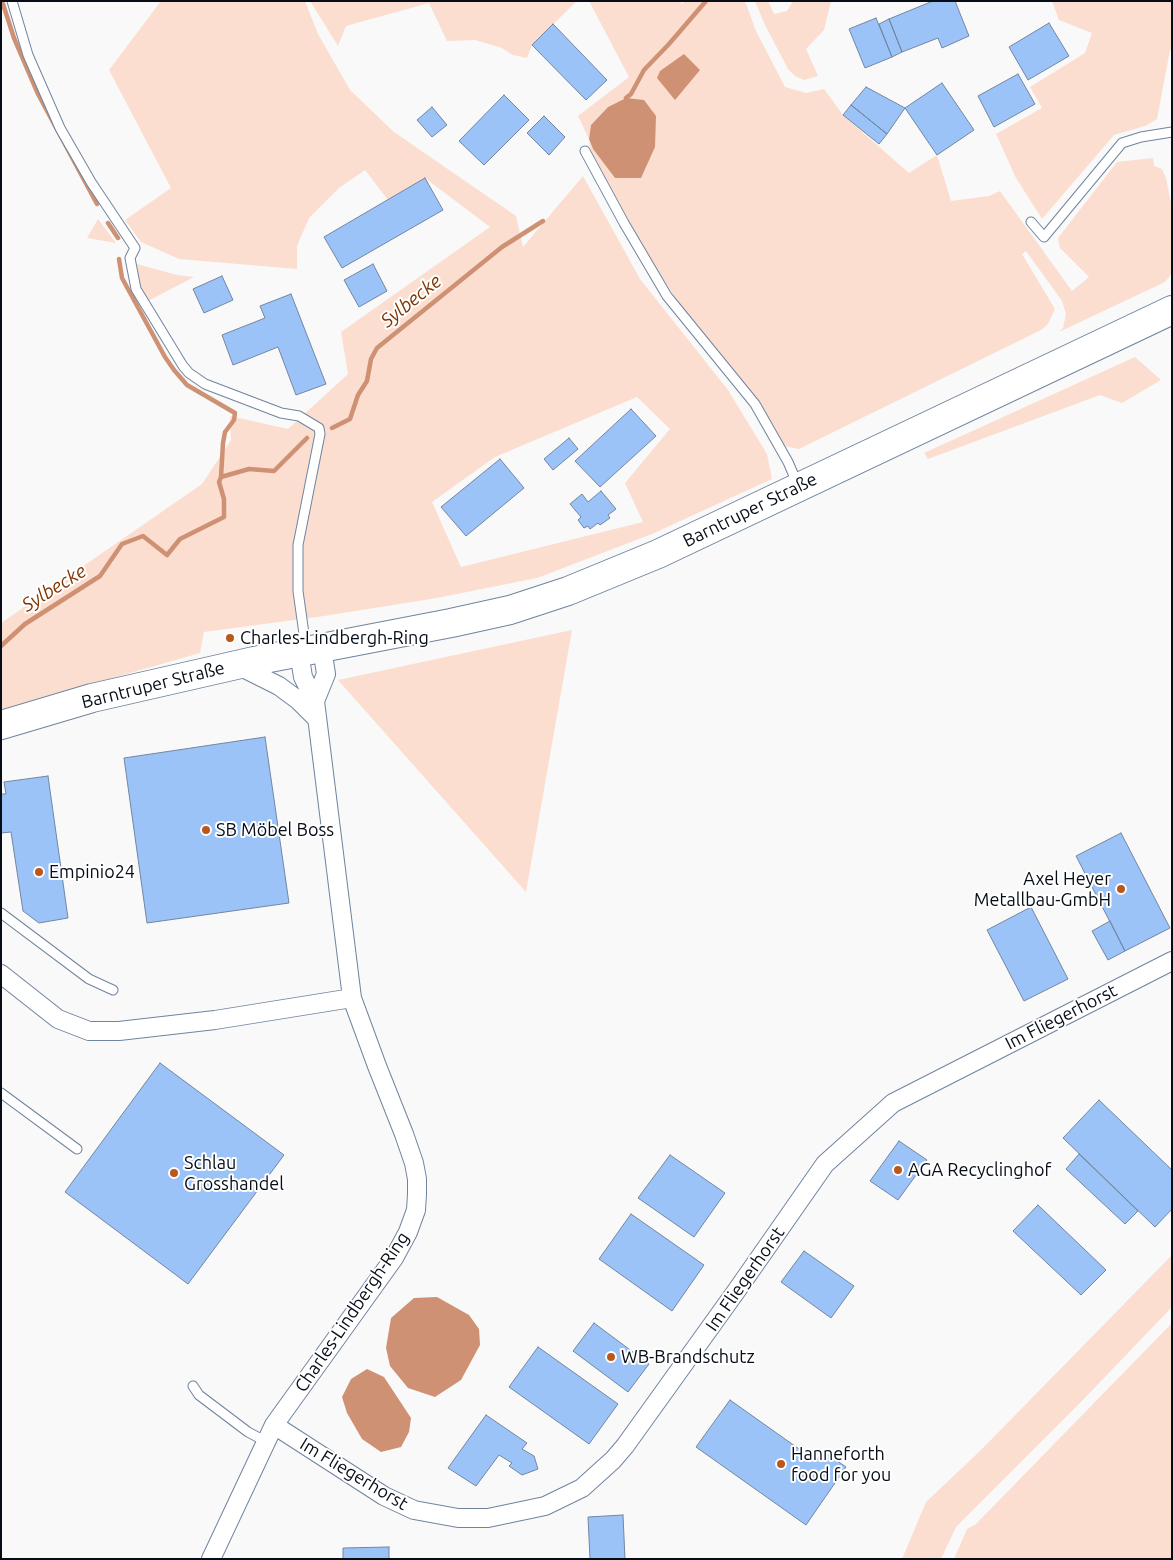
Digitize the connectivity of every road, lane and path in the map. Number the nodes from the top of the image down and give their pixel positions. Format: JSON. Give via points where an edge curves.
{"nodes":[{"id":1,"x":12,"y":1,"type":"edge"},
{"id":2,"x":1172,"y":132,"type":"edge"},
{"id":3,"x":587,"y":155,"type":"dead end"},
{"id":4,"x":1031,"y":222,"type":"dead end"},
{"id":5,"x":1172,"y":310,"type":"edge"},
{"id":6,"x":799,"y":486,"type":"junction"},
{"id":7,"x":309,"y":651,"type":"junction"},
{"id":8,"x":236,"y":665,"type":"junction"},
{"id":9,"x":316,"y":701,"type":"junction"},
{"id":10,"x":317,"y":719,"type":"junction"},
{"id":11,"x":1,"y":725,"type":"edge"},
{"id":12,"x":1,"y":913,"type":"edge"},
{"id":13,"x":1172,"y":961,"type":"edge"},
{"id":14,"x":1,"y":974,"type":"edge"},
{"id":15,"x":113,"y":990,"type":"dead end"},
{"id":16,"x":352,"y":998,"type":"junction"},
{"id":17,"x":1,"y":1093,"type":"edge"},
{"id":18,"x":77,"y":1149,"type":"dead end"},
{"id":19,"x":193,"y":1386,"type":"dead end"},
{"id":20,"x":274,"y":1425,"type":"junction"},
{"id":21,"x":265,"y":1441,"type":"junction"},
{"id":22,"x":211,"y":1559,"type":"edge"}],
"edges":[{"from":1,"to":7,"type":"lane","via":[[28,55],[60,128],[135,248],[130,258],[136,289],[188,373],[205,384],[299,416],[319,428],[298,544],[298,591]]},
{"from":2,"to":4,"type":"lane","via":[[1122,143],[1044,236]]},
{"from":3,"to":6,"type":"lane","via":[[667,296],[755,404]]},
{"from":5,"to":6,"type":"main road","name":"Barntruper Straße"},
{"from":6,"to":7,"type":"main road","name":"Barntruper Straße","via":[[658,554],[568,591],[493,614]]},
{"from":7,"to":8,"type":"main road","name":"Barntruper Straße"},
{"from":7,"to":9,"type":"street","name":"Charles-Lindbergh-Ring","via":[[303,677]]},
{"from":7,"to":9,"type":"street","name":"Charles-Lindbergh-Ring","via":[[326,674]]},
{"from":8,"to":10,"type":"street","via":[[279,686]]},
{"from":8,"to":11,"type":"main road","name":"Barntruper Straße","via":[[92,698]]},
{"from":9,"to":10,"type":"street","name":"Charles-Lindbergh-Ring"},
{"from":10,"to":16,"type":"street","name":"Charles-Lindbergh-Ring"},
{"from":12,"to":15,"type":"lane","via":[[89,979]]},
{"from":13,"to":20,"type":"street","name":"Im Fliegerhorst","via":[[893,1103],[825,1164],[625,1446],[582,1488],[545,1506],[488,1518],[458,1518],[414,1510],[384,1496]]},
{"from":14,"to":16,"type":"street","via":[[58,1019],[89,1030],[119,1031],[215,1020]]},
{"from":16,"to":20,"type":"street","name":"Charles-Lindbergh-Ring","via":[[414,1163],[416,1210],[394,1258]]},
{"from":17,"to":18,"type":"lane"},
{"from":19,"to":21,"type":"lane","via":[[199,1395]]},
{"from":20,"to":21,"type":"street","name":"Charles-Lindbergh-Ring"},
{"from":21,"to":22,"type":"street","name":"Charles-Lindbergh-Ring"}]}
